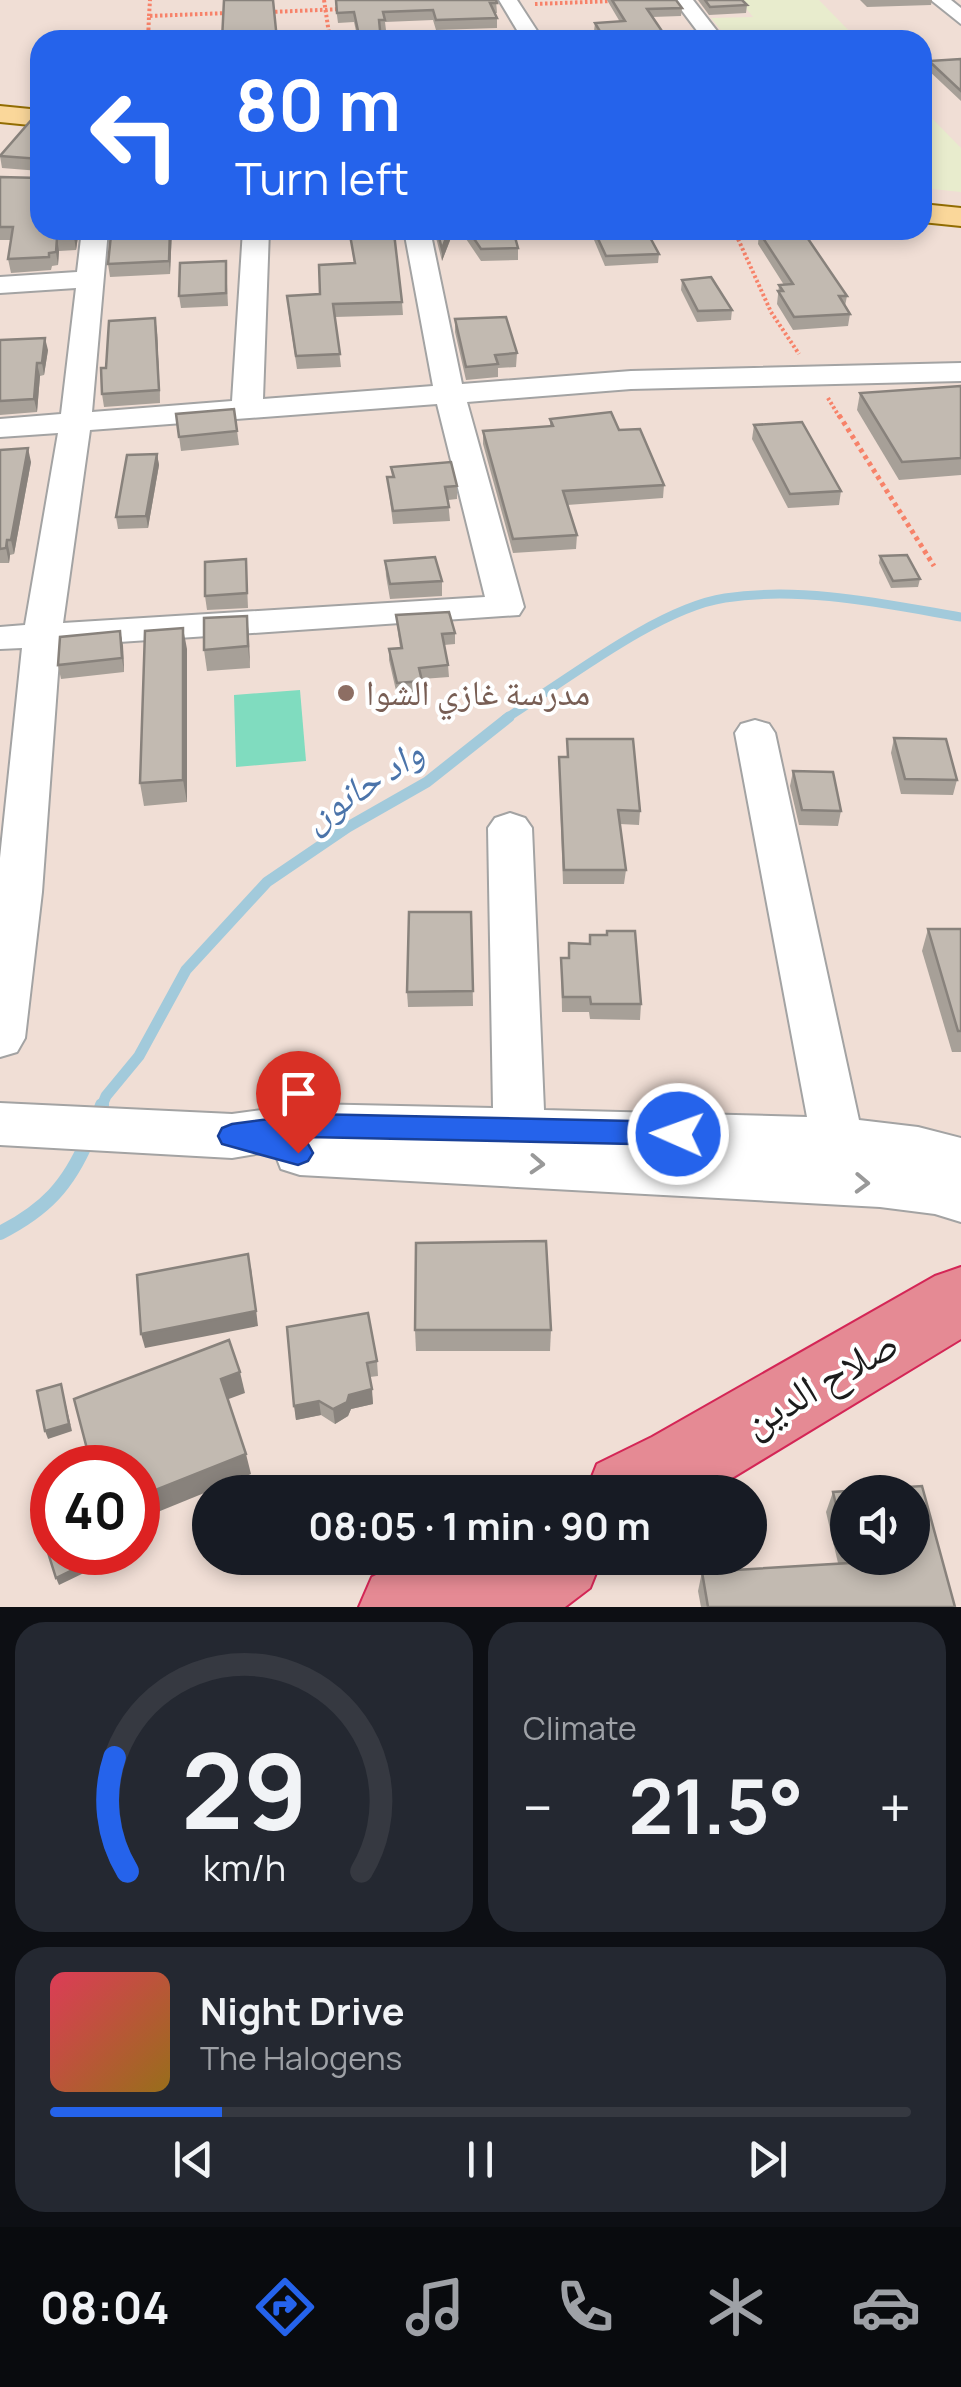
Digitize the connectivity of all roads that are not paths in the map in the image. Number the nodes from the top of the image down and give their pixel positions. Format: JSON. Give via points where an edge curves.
{"nodes":[{"id":1,"x":683,"y":0,"type":"edge"},
{"id":2,"x":940,"y":0,"type":"edge"},
{"id":3,"x":509,"y":2,"type":"edge"},
{"id":4,"x":961,"y":18,"type":"edge"},
{"id":5,"x":527,"y":30,"type":"edge"},
{"id":6,"x":706,"y":30,"type":"edge"},
{"id":7,"x":30,"y":107,"type":"edge"},
{"id":8,"x":3,"y":114,"type":"edge"},
{"id":9,"x":30,"y":117,"type":"edge"},
{"id":10,"x":932,"y":200,"type":"edge"},
{"id":11,"x":961,"y":203,"type":"edge"},
{"id":12,"x":932,"y":214,"type":"edge"},
{"id":13,"x":961,"y":218,"type":"edge"},
{"id":14,"x":94,"y":240,"type":"edge"},
{"id":15,"x":255,"y":240,"type":"edge"},
{"id":16,"x":419,"y":240,"type":"edge"},
{"id":17,"x":91,"y":279,"type":"junction"},
{"id":18,"x":0,"y":285,"type":"edge"},
{"id":19,"x":961,"y":372,"type":"edge"},
{"id":20,"x":449,"y":393,"type":"junction"},
{"id":21,"x":247,"y":407,"type":"junction"},
{"id":22,"x":76,"y":422,"type":"junction"},
{"id":23,"x":0,"y":428,"type":"edge"},
{"id":24,"x":42,"y":636,"type":"junction"},
{"id":25,"x":0,"y":638,"type":"edge"},
{"id":26,"x":755,"y":733,"type":"dead end"},
{"id":27,"x":510,"y":828,"type":"dead end"},
{"id":28,"x":0,"y":1038,"type":"edge"},
{"id":29,"x":6,"y":1125,"type":"edge"},
{"id":30,"x":518,"y":1128,"type":"junction"},
{"id":31,"x":232,"y":1136,"type":"junction"},
{"id":32,"x":837,"y":1139,"type":"junction"},
{"id":33,"x":961,"y":1160,"type":"edge"},
{"id":34,"x":961,"y":1200,"type":"edge"},
{"id":35,"x":961,"y":1300,"type":"edge"},
{"id":36,"x":664,"y":1475,"type":"edge"},
{"id":37,"x":465,"y":1575,"type":"edge"},
{"id":38,"x":537,"y":1575,"type":"edge"},
{"id":39,"x":402,"y":1607,"type":"edge"},
{"id":40,"x":495,"y":1607,"type":"edge"}],
"edges":[{"from":1,"to":6,"type":"street"},
{"from":2,"to":4,"type":"street"},
{"from":3,"to":5,"type":"street"},
{"from":7,"to":8,"type":"main road"},
{"from":8,"to":9,"type":"main road"},
{"from":10,"to":11,"type":"main road"},
{"from":12,"to":13,"type":"main road"},
{"from":14,"to":17,"type":"street"},
{"from":15,"to":21,"type":"street"},
{"from":16,"to":20,"type":"street"},
{"from":17,"to":18,"type":"street"},
{"from":17,"to":22,"type":"street"},
{"from":19,"to":20,"type":"street","via":[[631,380]]},
{"from":20,"to":21,"type":"street"},
{"from":20,"to":24,"type":"street","via":[[506,607]]},
{"from":21,"to":22,"type":"street"},
{"from":22,"to":23,"type":"street"},
{"from":22,"to":24,"type":"street"},
{"from":24,"to":25,"type":"street"},
{"from":24,"to":28,"type":"street"},
{"from":26,"to":32,"type":"street"},
{"from":27,"to":30,"type":"street"},
{"from":29,"to":31,"type":"street"},
{"from":30,"to":31,"type":"street","via":[[308,1125]]},
{"from":30,"to":32,"type":"street"},
{"from":31,"to":34,"type":"street","one_way":true,"via":[[298,1153],[880,1184]]},
{"from":32,"to":33,"type":"street"},
{"from":35,"to":36,"type":"highway","name":"صلاح الدين"},
{"from":37,"to":39,"type":"highway"},
{"from":38,"to":40,"type":"highway"}]}
